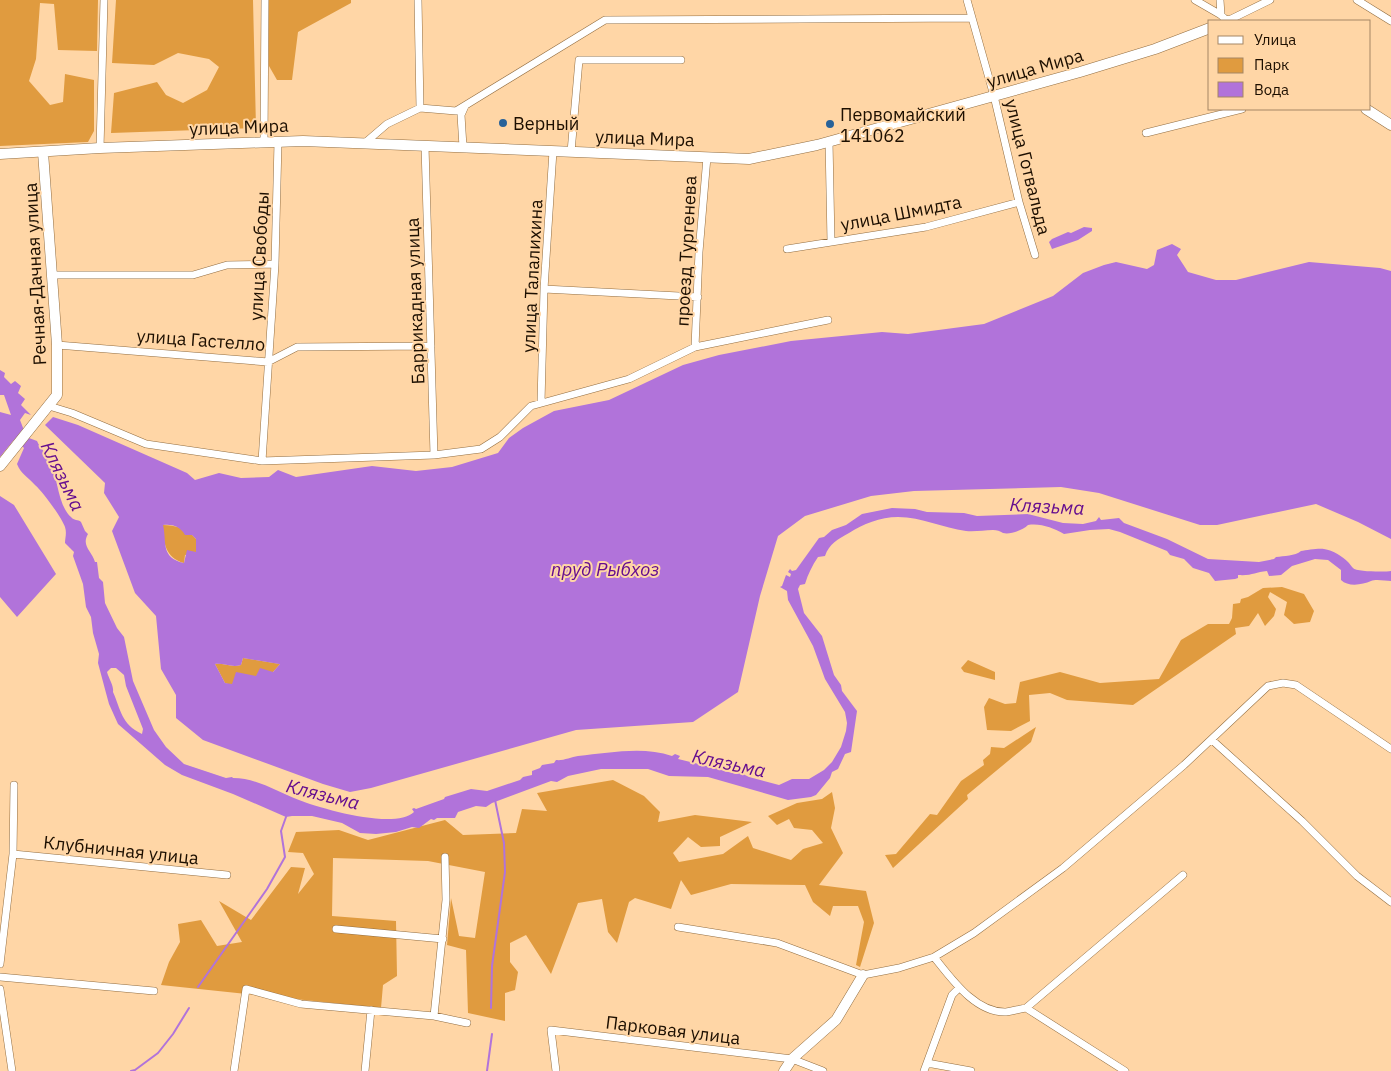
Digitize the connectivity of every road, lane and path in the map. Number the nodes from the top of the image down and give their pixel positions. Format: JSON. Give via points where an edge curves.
{"nodes":[{"id":1,"x":104,"y":0,"type":"edge"},
{"id":2,"x":265,"y":0,"type":"edge"},
{"id":3,"x":418,"y":0,"type":"edge"},
{"id":4,"x":967,"y":0,"type":"edge"},
{"id":5,"x":1195,"y":0,"type":"edge"},
{"id":6,"x":1220,"y":0,"type":"edge"},
{"id":7,"x":1270,"y":0,"type":"edge"},
{"id":8,"x":1356,"y":0,"type":"edge"},
{"id":9,"x":972,"y":18,"type":"junction"},
{"id":10,"x":1226,"y":20,"type":"edge"},
{"id":11,"x":1391,"y":20,"type":"edge"},
{"id":12,"x":1208,"y":29,"type":"edge"},
{"id":13,"x":681,"y":60,"type":"dead end"},
{"id":14,"x":994,"y":96,"type":"junction"},
{"id":15,"x":465,"y":105,"type":"junction"},
{"id":16,"x":420,"y":108,"type":"junction"},
{"id":17,"x":1238,"y":110,"type":"edge"},
{"id":18,"x":1368,"y":110,"type":"edge"},
{"id":19,"x":1391,"y":125,"type":"edge"},
{"id":20,"x":1146,"y":133,"type":"dead end"},
{"id":21,"x":829,"y":141,"type":"junction"},
{"id":22,"x":264,"y":142,"type":"junction"},
{"id":23,"x":278,"y":142,"type":"junction"},
{"id":24,"x":366,"y":142,"type":"junction"},
{"id":25,"x":425,"y":146,"type":"junction"},
{"id":26,"x":463,"y":147,"type":"junction"},
{"id":27,"x":100,"y":148,"type":"junction"},
{"id":28,"x":553,"y":151,"type":"junction"},
{"id":29,"x":44,"y":152,"type":"junction"},
{"id":30,"x":571,"y":152,"type":"junction"},
{"id":31,"x":0,"y":154,"type":"edge"},
{"id":32,"x":707,"y":157,"type":"junction"},
{"id":33,"x":1019,"y":202,"type":"junction"},
{"id":34,"x":831,"y":242,"type":"junction"},
{"id":35,"x":787,"y":249,"type":"dead end"},
{"id":36,"x":1035,"y":255,"type":"dead end"},
{"id":37,"x":275,"y":264,"type":"junction"},
{"id":38,"x":51,"y":275,"type":"junction"},
{"id":39,"x":544,"y":289,"type":"junction"},
{"id":40,"x":698,"y":297,"type":"junction"},
{"id":41,"x":828,"y":320,"type":"dead end"},
{"id":42,"x":57,"y":344,"type":"junction"},
{"id":43,"x":431,"y":346,"type":"junction"},
{"id":44,"x":696,"y":348,"type":"junction"},
{"id":45,"x":268,"y":362,"type":"junction"},
{"id":46,"x":541,"y":402,"type":"junction"},
{"id":47,"x":49,"y":406,"type":"junction"},
{"id":48,"x":434,"y":455,"type":"junction"},
{"id":49,"x":262,"y":461,"type":"junction"},
{"id":50,"x":0,"y":466,"type":"edge"},
{"id":51,"x":1212,"y":740,"type":"junction"},
{"id":52,"x":1391,"y":749,"type":"edge"},
{"id":53,"x":14,"y":785,"type":"dead end"},
{"id":54,"x":13,"y":854,"type":"junction"},
{"id":55,"x":445,"y":857,"type":"dead end"},
{"id":56,"x":1183,"y":874,"type":"dead end"},
{"id":57,"x":227,"y":875,"type":"dead end"},
{"id":58,"x":1391,"y":902,"type":"edge"},
{"id":59,"x":678,"y":927,"type":"dead end"},
{"id":60,"x":336,"y":929,"type":"dead end"},
{"id":61,"x":442,"y":939,"type":"junction"},
{"id":62,"x":934,"y":957,"type":"junction"},
{"id":63,"x":0,"y":964,"type":"edge"},
{"id":64,"x":863,"y":975,"type":"junction"},
{"id":65,"x":0,"y":977,"type":"edge"},
{"id":66,"x":958,"y":988,"type":"junction"},
{"id":67,"x":0,"y":989,"type":"edge"},
{"id":68,"x":154,"y":991,"type":"dead end"},
{"id":69,"x":1026,"y":1008,"type":"junction"},
{"id":70,"x":371,"y":1010,"type":"junction"},
{"id":71,"x":434,"y":1016,"type":"junction"},
{"id":72,"x":467,"y":1023,"type":"dead end"},
{"id":73,"x":792,"y":1059,"type":"junction"},
{"id":74,"x":927,"y":1063,"type":"junction"},
{"id":75,"x":12,"y":1071,"type":"edge"},
{"id":76,"x":234,"y":1071,"type":"edge"},
{"id":77,"x":365,"y":1071,"type":"edge"},
{"id":78,"x":556,"y":1071,"type":"edge"},
{"id":79,"x":784,"y":1071,"type":"edge"},
{"id":80,"x":823,"y":1071,"type":"edge"},
{"id":81,"x":924,"y":1071,"type":"edge"},
{"id":82,"x":971,"y":1071,"type":"edge"},
{"id":83,"x":1125,"y":1071,"type":"edge"}],
"edges":[{"from":1,"to":27,"type":"street"},
{"from":2,"to":22,"type":"street"},
{"from":3,"to":16,"type":"street"},
{"from":4,"to":9,"type":"street","name":"улица Готвальда"},
{"from":5,"to":10,"type":"street"},
{"from":6,"to":10,"type":"street"},
{"from":7,"to":10,"type":"street"},
{"from":8,"to":11,"type":"street"},
{"from":9,"to":14,"type":"street","name":"улица Готвальда"},
{"from":9,"to":15,"type":"street","via":[[605,20]]},
{"from":12,"to":14,"type":"street","name":"улица Мира","via":[[1155,49]]},
{"from":13,"to":30,"type":"street","via":[[579,60]]},
{"from":14,"to":21,"type":"street","name":"улица Мира"},
{"from":14,"to":33,"type":"street","name":"улица Готвальда"},
{"from":15,"to":16,"type":"street","via":[[456,111]]},
{"from":15,"to":26,"type":"street","via":[[462,115]]},
{"from":16,"to":24,"type":"street","via":[[387,124]]},
{"from":17,"to":20,"type":"street"},
{"from":18,"to":19,"type":"street"},
{"from":21,"to":32,"type":"street","name":"улица Мира","via":[[749,159]]},
{"from":21,"to":34,"type":"street"},
{"from":22,"to":23,"type":"street","name":"улица Мира"},
{"from":22,"to":27,"type":"street","name":"улица Мира"},
{"from":23,"to":24,"type":"street","name":"улица Мира"},
{"from":23,"to":37,"type":"street","name":"улица Свободы"},
{"from":24,"to":25,"type":"street","name":"улица Мира"},
{"from":25,"to":26,"type":"street","name":"улица Мира"},
{"from":25,"to":43,"type":"street","name":"Баррикадная улица"},
{"from":26,"to":28,"type":"street","name":"улица Мира"},
{"from":27,"to":29,"type":"street","name":"улица Мира"},
{"from":28,"to":30,"type":"street","name":"улица Мира"},
{"from":28,"to":39,"type":"street","name":"улица Талалихина"},
{"from":29,"to":31,"type":"street","name":"улица Мира"},
{"from":29,"to":38,"type":"street","name":"Речная-Дачная улица"},
{"from":30,"to":32,"type":"street","name":"улица Мира"},
{"from":32,"to":40,"type":"street","name":"проезд Тургенева"},
{"from":33,"to":34,"type":"street","name":"улица Шмидта","via":[[926,227]]},
{"from":33,"to":36,"type":"street","name":"улица Готвальда"},
{"from":34,"to":35,"type":"street","name":"улица Шмидта"},
{"from":37,"to":38,"type":"street","via":[[227,265],[193,275]]},
{"from":37,"to":45,"type":"street","name":"улица Свободы"},
{"from":38,"to":42,"type":"street","name":"Речная-Дачная улица"},
{"from":39,"to":40,"type":"street"},
{"from":39,"to":46,"type":"street","name":"улица Талалихина"},
{"from":40,"to":44,"type":"street","name":"проезд Тургенева"},
{"from":41,"to":44,"type":"street"},
{"from":42,"to":45,"type":"street","name":"улица Гастелло"},
{"from":42,"to":47,"type":"street","name":"Речная-Дачная улица","via":[[57,395]]},
{"from":43,"to":45,"type":"street","name":"улица Гастелло","via":[[296,347]]},
{"from":43,"to":48,"type":"street","name":"Баррикадная улица"},
{"from":44,"to":46,"type":"street","via":[[629,379]]},
{"from":45,"to":49,"type":"street","name":"улица Свободы"},
{"from":46,"to":48,"type":"street","via":[[531,406],[500,437],[481,450]]},
{"from":47,"to":49,"type":"street","via":[[146,444]]},
{"from":47,"to":50,"type":"street"},
{"from":48,"to":49,"type":"street"},
{"from":51,"to":52,"type":"street","via":[[1268,686],[1283,683],[1296,685]]},
{"from":51,"to":58,"type":"street","via":[[1302,821],[1356,876]]},
{"from":51,"to":62,"type":"street","via":[[1063,868],[974,933]]},
{"from":53,"to":54,"type":"street"},
{"from":54,"to":57,"type":"street","name":"Клубничная улица"},
{"from":54,"to":63,"type":"street"},
{"from":55,"to":61,"type":"street","via":[[446,900]]},
{"from":56,"to":69,"type":"street"},
{"from":59,"to":64,"type":"street","via":[[777,943]]},
{"from":60,"to":61,"type":"street"},
{"from":61,"to":71,"type":"street"},
{"from":62,"to":64,"type":"street"},
{"from":62,"to":66,"type":"street"},
{"from":64,"to":73,"type":"street","via":[[836,1020]]},
{"from":65,"to":68,"type":"street"},
{"from":66,"to":69,"type":"street","via":[[983,1006],[1004,1012]]},
{"from":66,"to":74,"type":"street","via":[[952,995]]},
{"from":67,"to":75,"type":"street"},
{"from":69,"to":83,"type":"street"},
{"from":70,"to":71,"type":"street"},
{"from":70,"to":76,"type":"street","via":[[301,1004],[246,989]]},
{"from":70,"to":77,"type":"street"},
{"from":71,"to":72,"type":"street"},
{"from":73,"to":78,"type":"street","name":"Парковая улица","via":[[551,1030]]},
{"from":73,"to":79,"type":"street"},
{"from":73,"to":80,"type":"street","name":"Парковая улица"},
{"from":74,"to":81,"type":"street"},
{"from":74,"to":82,"type":"street"}]}
